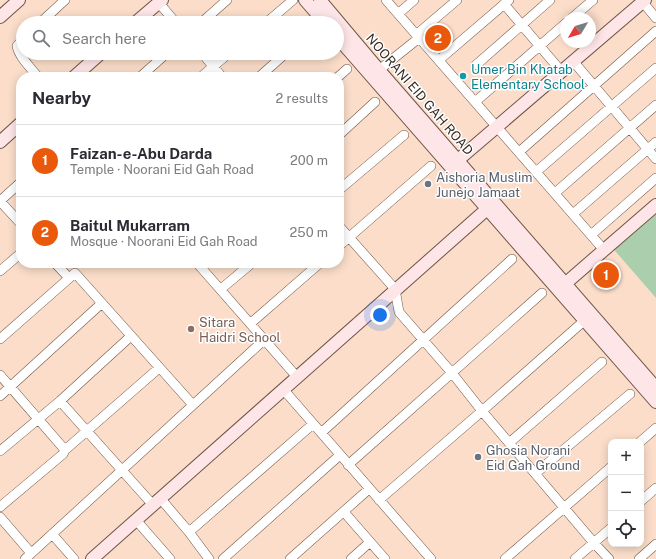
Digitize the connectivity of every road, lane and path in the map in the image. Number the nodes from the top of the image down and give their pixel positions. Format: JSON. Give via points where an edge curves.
{"nodes":[{"id":1,"x":19,"y":0,"type":"edge"},
{"id":2,"x":65,"y":0,"type":"edge"},
{"id":3,"x":227,"y":0,"type":"edge"},
{"id":4,"x":293,"y":0,"type":"edge"},
{"id":5,"x":305,"y":0,"type":"edge"},
{"id":6,"x":320,"y":0,"type":"edge"},
{"id":7,"x":386,"y":0,"type":"edge"},
{"id":8,"x":414,"y":0,"type":"edge"},
{"id":9,"x":457,"y":0,"type":"edge"},
{"id":10,"x":550,"y":0,"type":"edge"},
{"id":11,"x":593,"y":0,"type":"edge"},
{"id":12,"x":160,"y":1,"type":"edge"},
{"id":13,"x":643,"y":1,"type":"edge"},
{"id":14,"x":506,"y":2,"type":"edge"},
{"id":15,"x":579,"y":12,"type":"edge"},
{"id":16,"x":398,"y":14,"type":"junction"},
{"id":17,"x":48,"y":16,"type":"edge"},
{"id":18,"x":144,"y":16,"type":"edge"},
{"id":19,"x":171,"y":16,"type":"edge"},
{"id":20,"x":209,"y":16,"type":"edge"},
{"id":21,"x":274,"y":16,"type":"edge"},
{"id":22,"x":319,"y":16,"type":"edge"},
{"id":23,"x":333,"y":16,"type":"edge"},
{"id":24,"x":0,"y":17,"type":"edge"},
{"id":25,"x":656,"y":18,"type":"edge"},
{"id":26,"x":521,"y":25,"type":"junction"},
{"id":27,"x":344,"y":28,"type":"edge"},
{"id":28,"x":560,"y":29,"type":"edge"},
{"id":29,"x":656,"y":31,"type":"edge"},
{"id":30,"x":418,"y":36,"type":"junction"},
{"id":31,"x":344,"y":45,"type":"edge"},
{"id":32,"x":540,"y":46,"type":"junction"},
{"id":33,"x":25,"y":60,"type":"edge"},
{"id":34,"x":93,"y":60,"type":"edge"},
{"id":35,"x":159,"y":60,"type":"edge"},
{"id":36,"x":208,"y":60,"type":"edge"},
{"id":37,"x":220,"y":60,"type":"edge"},
{"id":38,"x":278,"y":60,"type":"edge"},
{"id":39,"x":439,"y":60,"type":"junction"},
{"id":40,"x":573,"y":61,"type":"junction"},
{"id":41,"x":476,"y":65,"type":"dead end"},
{"id":42,"x":213,"y":66,"type":"junction"},
{"id":43,"x":656,"y":68,"type":"edge"},
{"id":44,"x":346,"y":69,"type":"dead end"},
{"id":45,"x":379,"y":70,"type":"junction"},
{"id":46,"x":561,"y":71,"type":"junction"},
{"id":47,"x":34,"y":72,"type":"edge"},
{"id":48,"x":80,"y":72,"type":"edge"},
{"id":49,"x":146,"y":72,"type":"edge"},
{"id":50,"x":206,"y":72,"type":"edge"},
{"id":51,"x":218,"y":72,"type":"edge"},
{"id":52,"x":265,"y":72,"type":"edge"},
{"id":53,"x":343,"y":72,"type":"edge"},
{"id":54,"x":594,"y":86,"type":"junction"},
{"id":55,"x":375,"y":102,"type":"dead end"},
{"id":56,"x":475,"y":102,"type":"junction"},
{"id":57,"x":656,"y":105,"type":"edge"},
{"id":58,"x":611,"y":107,"type":"junction"},
{"id":59,"x":496,"y":126,"type":"junction"},
{"id":60,"x":16,"y":127,"type":"edge"},
{"id":61,"x":630,"y":128,"type":"junction"},
{"id":62,"x":344,"y":130,"type":"edge"},
{"id":63,"x":404,"y":135,"type":"dead end"},
{"id":64,"x":1,"y":139,"type":"edge"},
{"id":65,"x":656,"y":142,"type":"edge"},
{"id":66,"x":648,"y":149,"type":"junction"},
{"id":67,"x":519,"y":152,"type":"junction"},
{"id":68,"x":656,"y":159,"type":"edge"},
{"id":69,"x":458,"y":160,"type":"junction"},
{"id":70,"x":431,"y":166,"type":"dead end"},
{"id":71,"x":536,"y":172,"type":"junction"},
{"id":72,"x":656,"y":178,"type":"edge"},
{"id":73,"x":344,"y":186,"type":"edge"},
{"id":74,"x":16,"y":187,"type":"edge"},
{"id":75,"x":555,"y":193,"type":"junction"},
{"id":76,"x":656,"y":205,"type":"edge"},
{"id":77,"x":8,"y":209,"type":"junction"},
{"id":78,"x":487,"y":209,"type":"junction"},
{"id":79,"x":573,"y":214,"type":"junction"},
{"id":80,"x":0,"y":216,"type":"edge"},
{"id":81,"x":16,"y":218,"type":"edge"},
{"id":82,"x":344,"y":232,"type":"edge"},
{"id":83,"x":591,"y":235,"type":"junction"},
{"id":84,"x":349,"y":237,"type":"junction"},
{"id":85,"x":344,"y":242,"type":"edge"},
{"id":86,"x":604,"y":250,"type":"junction"},
{"id":87,"x":16,"y":257,"type":"edge"},
{"id":88,"x":512,"y":259,"type":"dead end"},
{"id":89,"x":60,"y":268,"type":"edge"},
{"id":90,"x":202,"y":268,"type":"edge"},
{"id":91,"x":246,"y":268,"type":"edge"},
{"id":92,"x":314,"y":268,"type":"edge"},
{"id":93,"x":0,"y":271,"type":"edge"},
{"id":94,"x":69,"y":278,"type":"junction"},
{"id":95,"x":566,"y":283,"type":"junction"},
{"id":96,"x":221,"y":289,"type":"junction"},
{"id":97,"x":395,"y":289,"type":"junction"},
{"id":98,"x":542,"y":293,"type":"dead end"},
{"id":99,"x":102,"y":303,"type":"junction"},
{"id":100,"x":585,"y":320,"type":"junction"},
{"id":101,"x":251,"y":323,"type":"junction"},
{"id":102,"x":131,"y":336,"type":"junction"},
{"id":103,"x":0,"y":339,"type":"edge"},
{"id":104,"x":265,"y":339,"type":"junction"},
{"id":105,"x":423,"y":340,"type":"junction"},
{"id":106,"x":602,"y":362,"type":"dead end"},
{"id":107,"x":159,"y":368,"type":"junction"},
{"id":108,"x":452,"y":373,"type":"junction"},
{"id":109,"x":0,"y":375,"type":"edge"},
{"id":110,"x":297,"y":377,"type":"junction"},
{"id":111,"x":11,"y":387,"type":"junction"},
{"id":112,"x":656,"y":388,"type":"edge"},
{"id":113,"x":283,"y":390,"type":"junction"},
{"id":114,"x":630,"y":394,"type":"dead end"},
{"id":115,"x":0,"y":396,"type":"edge"},
{"id":116,"x":60,"y":400,"type":"junction"},
{"id":117,"x":656,"y":402,"type":"edge"},
{"id":118,"x":193,"y":405,"type":"junction"},
{"id":119,"x":482,"y":411,"type":"junction"},
{"id":120,"x":38,"y":418,"type":"junction"},
{"id":121,"x":313,"y":424,"type":"junction"},
{"id":122,"x":656,"y":428,"type":"edge"},
{"id":123,"x":87,"y":432,"type":"junction"},
{"id":124,"x":321,"y":433,"type":"junction"},
{"id":125,"x":643,"y":439,"type":"edge"},
{"id":126,"x":509,"y":442,"type":"junction"},
{"id":127,"x":65,"y":450,"type":"junction"},
{"id":128,"x":0,"y":451,"type":"edge"},
{"id":129,"x":340,"y":455,"type":"junction"},
{"id":130,"x":348,"y":465,"type":"junction"},
{"id":131,"x":608,"y":470,"type":"edge"},
{"id":132,"x":122,"y":471,"type":"junction"},
{"id":133,"x":536,"y":473,"type":"junction"},
{"id":134,"x":656,"y":488,"type":"edge"},
{"id":135,"x":369,"y":489,"type":"junction"},
{"id":136,"x":644,"y":498,"type":"edge"},
{"id":137,"x":378,"y":500,"type":"junction"},
{"id":138,"x":157,"y":501,"type":"junction"},
{"id":139,"x":0,"y":507,"type":"edge"},
{"id":140,"x":564,"y":507,"type":"junction"},
{"id":141,"x":344,"y":512,"type":"junction"},
{"id":142,"x":0,"y":517,"type":"edge"},
{"id":143,"x":136,"y":520,"type":"junction"},
{"id":144,"x":608,"y":531,"type":"edge"},
{"id":145,"x":190,"y":532,"type":"junction"},
{"id":146,"x":52,"y":534,"type":"junction"},
{"id":147,"x":370,"y":542,"type":"junction"},
{"id":148,"x":594,"y":543,"type":"junction"},
{"id":149,"x":656,"y":544,"type":"edge"},
{"id":150,"x":28,"y":556,"type":"edge"},
{"id":151,"x":205,"y":557,"type":"edge"},
{"id":152,"x":74,"y":559,"type":"edge"},
{"id":153,"x":92,"y":559,"type":"edge"},
{"id":154,"x":170,"y":559,"type":"edge"},
{"id":155,"x":223,"y":559,"type":"edge"},
{"id":156,"x":290,"y":559,"type":"edge"},
{"id":157,"x":351,"y":559,"type":"edge"},
{"id":158,"x":386,"y":559,"type":"edge"},
{"id":159,"x":432,"y":559,"type":"edge"},
{"id":160,"x":505,"y":559,"type":"edge"},
{"id":161,"x":575,"y":559,"type":"edge"},
{"id":162,"x":609,"y":559,"type":"edge"},
{"id":163,"x":639,"y":559,"type":"edge"}],
"edges":[{"from":1,"to":24,"type":"main road"},
{"from":2,"to":17,"type":"street"},
{"from":3,"to":20,"type":"street"},
{"from":4,"to":21,"type":"street"},
{"from":5,"to":22,"type":"main road"},
{"from":6,"to":23,"type":"main road","name":"NOORANI EID GAH ROAD"},
{"from":7,"to":16,"type":"street"},
{"from":8,"to":16,"type":"street"},
{"from":9,"to":30,"type":"street"},
{"from":10,"to":26,"type":"street"},
{"from":11,"to":15,"type":"street"},
{"from":12,"to":18,"type":"main road"},
{"from":12,"to":19,"type":"street"},
{"from":13,"to":25,"type":"street"},
{"from":13,"to":40,"type":"main road"},
{"from":14,"to":26,"type":"street"},
{"from":14,"to":39,"type":"street"},
{"from":16,"to":30,"type":"street"},
{"from":26,"to":32,"type":"street"},
{"from":26,"to":41,"type":"street"},
{"from":27,"to":45,"type":"main road","name":"NOORANI EID GAH ROAD"},
{"from":28,"to":32,"type":"street"},
{"from":29,"to":54,"type":"street"},
{"from":30,"to":39,"type":"street"},
{"from":30,"to":45,"type":"street"},
{"from":31,"to":78,"type":"main road","name":"NOORANI EID GAH ROAD"},
{"from":32,"to":46,"type":"street"},
{"from":32,"to":56,"type":"street"},
{"from":33,"to":47,"type":"street"},
{"from":34,"to":48,"type":"main road"},
{"from":35,"to":49,"type":"street"},
{"from":36,"to":42,"type":"street"},
{"from":37,"to":42,"type":"street"},
{"from":38,"to":52,"type":"street"},
{"from":39,"to":56,"type":"street"},
{"from":40,"to":46,"type":"main road"},
{"from":40,"to":54,"type":"street"},
{"from":42,"to":50,"type":"street"},
{"from":42,"to":51,"type":"street"},
{"from":43,"to":58,"type":"street"},
{"from":44,"to":53,"type":"street"},
{"from":45,"to":69,"type":"main road","name":"NOORANI EID GAH ROAD"},
{"from":46,"to":59,"type":"main road"},
{"from":54,"to":58,"type":"street"},
{"from":54,"to":67,"type":"street"},
{"from":55,"to":62,"type":"street"},
{"from":56,"to":59,"type":"street"},
{"from":57,"to":61,"type":"street"},
{"from":58,"to":61,"type":"street"},
{"from":58,"to":71,"type":"street"},
{"from":59,"to":67,"type":"street"},
{"from":59,"to":69,"type":"main road"},
{"from":60,"to":64,"type":"main road"},
{"from":61,"to":66,"type":"street"},
{"from":61,"to":75,"type":"street"},
{"from":63,"to":73,"type":"street"},
{"from":65,"to":66,"type":"street"},
{"from":66,"to":68,"type":"street"},
{"from":66,"to":79,"type":"street"},
{"from":67,"to":71,"type":"street"},
{"from":69,"to":95,"type":"main road","name":"NOORANI EID GAH ROAD"},
{"from":70,"to":84,"type":"street"},
{"from":71,"to":75,"type":"street"},
{"from":72,"to":83,"type":"street"},
{"from":74,"to":77,"type":"street","via":[[0,201]]},
{"from":75,"to":79,"type":"street"},
{"from":76,"to":86,"type":"main road"},
{"from":77,"to":80,"type":"street"},
{"from":77,"to":81,"type":"street"},
{"from":78,"to":97,"type":"main road"},
{"from":78,"to":100,"type":"main road","name":"NOORANI EID GAH ROAD"},
{"from":79,"to":83,"type":"street"},
{"from":82,"to":84,"type":"street"},
{"from":83,"to":86,"type":"street"},
{"from":84,"to":85,"type":"street"},
{"from":84,"to":97,"type":"street"},
{"from":86,"to":95,"type":"main road"},
{"from":87,"to":93,"type":"street"},
{"from":88,"to":105,"type":"street"},
{"from":89,"to":94,"type":"street"},
{"from":90,"to":96,"type":"street"},
{"from":91,"to":96,"type":"street"},
{"from":92,"to":101,"type":"street"},
{"from":94,"to":99,"type":"street","via":[[75,273]]},
{"from":94,"to":103,"type":"street"},
{"from":95,"to":112,"type":"main road","name":"NOORANI EID GAH ROAD"},
{"from":96,"to":101,"type":"street"},
{"from":97,"to":105,"type":"street","via":[[399,312]]},
{"from":97,"to":110,"type":"main road"},
{"from":98,"to":108,"type":"street"},
{"from":99,"to":102,"type":"street"},
{"from":99,"to":111,"type":"street"},
{"from":100,"to":117,"type":"main road","name":"NOORANI EID GAH ROAD"},
{"from":100,"to":119,"type":"street"},
{"from":101,"to":104,"type":"street"},
{"from":102,"to":107,"type":"street"},
{"from":102,"to":116,"type":"street"},
{"from":104,"to":110,"type":"street"},
{"from":104,"to":118,"type":"street"},
{"from":105,"to":108,"type":"street"},
{"from":105,"to":124,"type":"street"},
{"from":106,"to":126,"type":"street"},
{"from":107,"to":118,"type":"street"},
{"from":107,"to":123,"type":"street"},
{"from":108,"to":119,"type":"street"},
{"from":108,"to":130,"type":"street"},
{"from":109,"to":111,"type":"street"},
{"from":110,"to":113,"type":"main road"},
{"from":111,"to":115,"type":"street"},
{"from":111,"to":120,"type":"street"},
{"from":113,"to":121,"type":"street"},
{"from":113,"to":138,"type":"main road"},
{"from":114,"to":133,"type":"street"},
{"from":116,"to":120,"type":"street"},
{"from":116,"to":123,"type":"street"},
{"from":118,"to":132,"type":"street"},
{"from":119,"to":126,"type":"street"},
{"from":119,"to":137,"type":"street"},
{"from":120,"to":127,"type":"street"},
{"from":120,"to":128,"type":"street"},
{"from":121,"to":124,"type":"street"},
{"from":121,"to":145,"type":"street"},
{"from":122,"to":125,"type":"street"},
{"from":123,"to":127,"type":"street"},
{"from":123,"to":132,"type":"street"},
{"from":124,"to":129,"type":"street"},
{"from":126,"to":133,"type":"street"},
{"from":127,"to":139,"type":"street"},
{"from":129,"to":130,"type":"street"},
{"from":129,"to":155,"type":"street"},
{"from":130,"to":135,"type":"street"},
{"from":131,"to":140,"type":"street"},
{"from":132,"to":138,"type":"street"},
{"from":132,"to":146,"type":"street"},
{"from":133,"to":140,"type":"street"},
{"from":134,"to":136,"type":"street"},
{"from":135,"to":137,"type":"street"},
{"from":135,"to":141,"type":"street"},
{"from":137,"to":159,"type":"street"},
{"from":138,"to":143,"type":"main road"},
{"from":138,"to":145,"type":"street"},
{"from":140,"to":148,"type":"street"},
{"from":140,"to":160,"type":"street"},
{"from":141,"to":147,"type":"street"},
{"from":141,"to":156,"type":"street"},
{"from":142,"to":150,"type":"street"},
{"from":143,"to":153,"type":"main road"},
{"from":143,"to":154,"type":"street"},
{"from":144,"to":148,"type":"street"},
{"from":145,"to":151,"type":"street"},
{"from":146,"to":150,"type":"street"},
{"from":146,"to":152,"type":"street"},
{"from":147,"to":157,"type":"street"},
{"from":147,"to":158,"type":"street"},
{"from":148,"to":161,"type":"street"},
{"from":148,"to":162,"type":"street"},
{"from":149,"to":163,"type":"street"}]}
